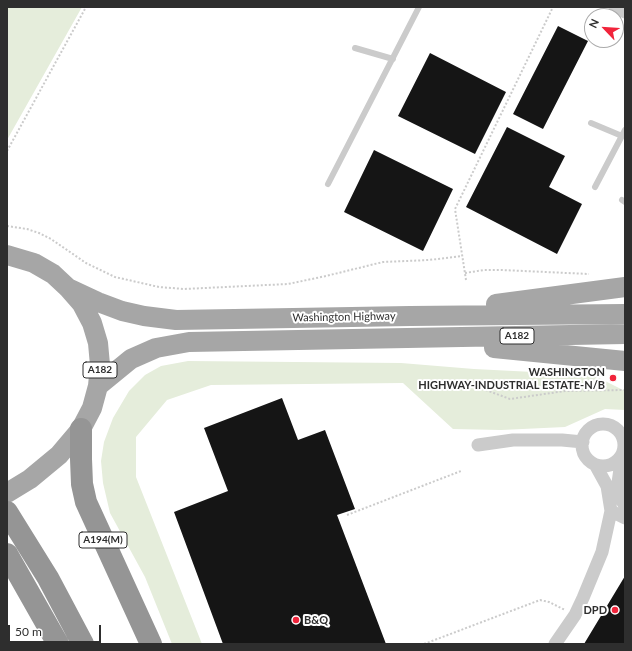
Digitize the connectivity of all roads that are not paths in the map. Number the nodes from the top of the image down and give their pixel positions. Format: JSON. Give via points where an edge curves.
{"nodes":[{"id":1,"x":420,"y":7,"type":"edge"},
{"id":2,"x":615,"y":7,"type":"edge"},
{"id":3,"x":625,"y":12,"type":"edge"},
{"id":4,"x":355,"y":48,"type":"dead end"},
{"id":5,"x":393,"y":59,"type":"junction"},
{"id":6,"x":591,"y":123,"type":"dead end"},
{"id":7,"x":625,"y":130,"type":"edge"},
{"id":8,"x":622,"y":136,"type":"junction"},
{"id":9,"x":328,"y":184,"type":"dead end"},
{"id":10,"x":595,"y":187,"type":"dead end"},
{"id":11,"x":7,"y":255,"type":"edge"},
{"id":12,"x":68,"y":288,"type":"junction"},
{"id":13,"x":625,"y":288,"type":"edge"},
{"id":14,"x":625,"y":314,"type":"edge"},
{"id":15,"x":410,"y":316,"type":"junction"},
{"id":16,"x":625,"y":334,"type":"edge"},
{"id":17,"x":408,"y":339,"type":"junction"},
{"id":18,"x":625,"y":361,"type":"edge"},
{"id":19,"x":98,"y":386,"type":"junction"},
{"id":20,"x":81,"y":429,"type":"junction"},
{"id":21,"x":624,"y":437,"type":"edge"},
{"id":22,"x":583,"y":442,"type":"junction"},
{"id":23,"x":478,"y":445,"type":"dead end"},
{"id":24,"x":622,"y":456,"type":"junction"},
{"id":25,"x":596,"y":466,"type":"junction"},
{"id":26,"x":7,"y":493,"type":"edge"},
{"id":27,"x":623,"y":503,"type":"edge"},
{"id":28,"x":611,"y":511,"type":"junction"},
{"id":29,"x":625,"y":518,"type":"edge"},
{"id":30,"x":11,"y":519,"type":"edge"},
{"id":31,"x":7,"y":554,"type":"edge"},
{"id":32,"x":58,"y":644,"type":"edge"},
{"id":33,"x":83,"y":644,"type":"edge"},
{"id":34,"x":151,"y":644,"type":"edge"},
{"id":35,"x":555,"y":644,"type":"edge"}],
"edges":[{"from":1,"to":5,"type":"lane"},
{"from":2,"to":3,"type":"street"},
{"from":4,"to":5,"type":"lane"},
{"from":5,"to":9,"type":"lane"},
{"from":6,"to":8,"type":"lane"},
{"from":7,"to":8,"type":"lane"},
{"from":8,"to":10,"type":"lane"},
{"from":11,"to":12,"type":"main road","number":"A182","via":[[34,263],[53,274]]},
{"from":12,"to":15,"type":"main road","name":"Washington Highway","number":"A182","via":[[122,311],[176,320]]},
{"from":12,"to":19,"type":"main road","number":"A182","via":[[82,304],[92,323],[100,364]]},
{"from":13,"to":15,"type":"main road"},
{"from":14,"to":15,"type":"main road","name":"Washington Highway","number":"A182"},
{"from":16,"to":17,"type":"main road","name":"Washington Highway","number":"A182"},
{"from":17,"to":18,"type":"main road"},
{"from":17,"to":19,"type":"main road","name":"Washington Highway","number":"A182","via":[[190,342],[156,348],[131,359]]},
{"from":19,"to":20,"type":"main road","number":"A182","via":[[92,408]]},
{"from":20,"to":26,"type":"main road","number":"A182","via":[[59,455],[30,479]]},
{"from":20,"to":34,"type":"highway","number":"A194(M)","via":[[80,460],[86,502]]},
{"from":21,"to":22,"type":"street","via":[[614,427],[606,424],[588,431]]},
{"from":21,"to":24,"type":"street"},
{"from":22,"to":23,"type":"street","via":[[514,440]]},
{"from":22,"to":25,"type":"street","via":[[585,456]]},
{"from":24,"to":25,"type":"street","via":[[611,465]]},
{"from":24,"to":27,"type":"street","via":[[618,484]]},
{"from":25,"to":28,"type":"street","via":[[607,486]]},
{"from":28,"to":29,"type":"street"},
{"from":28,"to":35,"type":"street","via":[[602,552],[583,598],[575,615]]},
{"from":30,"to":33,"type":"highway","via":[[48,578]]},
{"from":31,"to":32,"type":"highway"}]}
